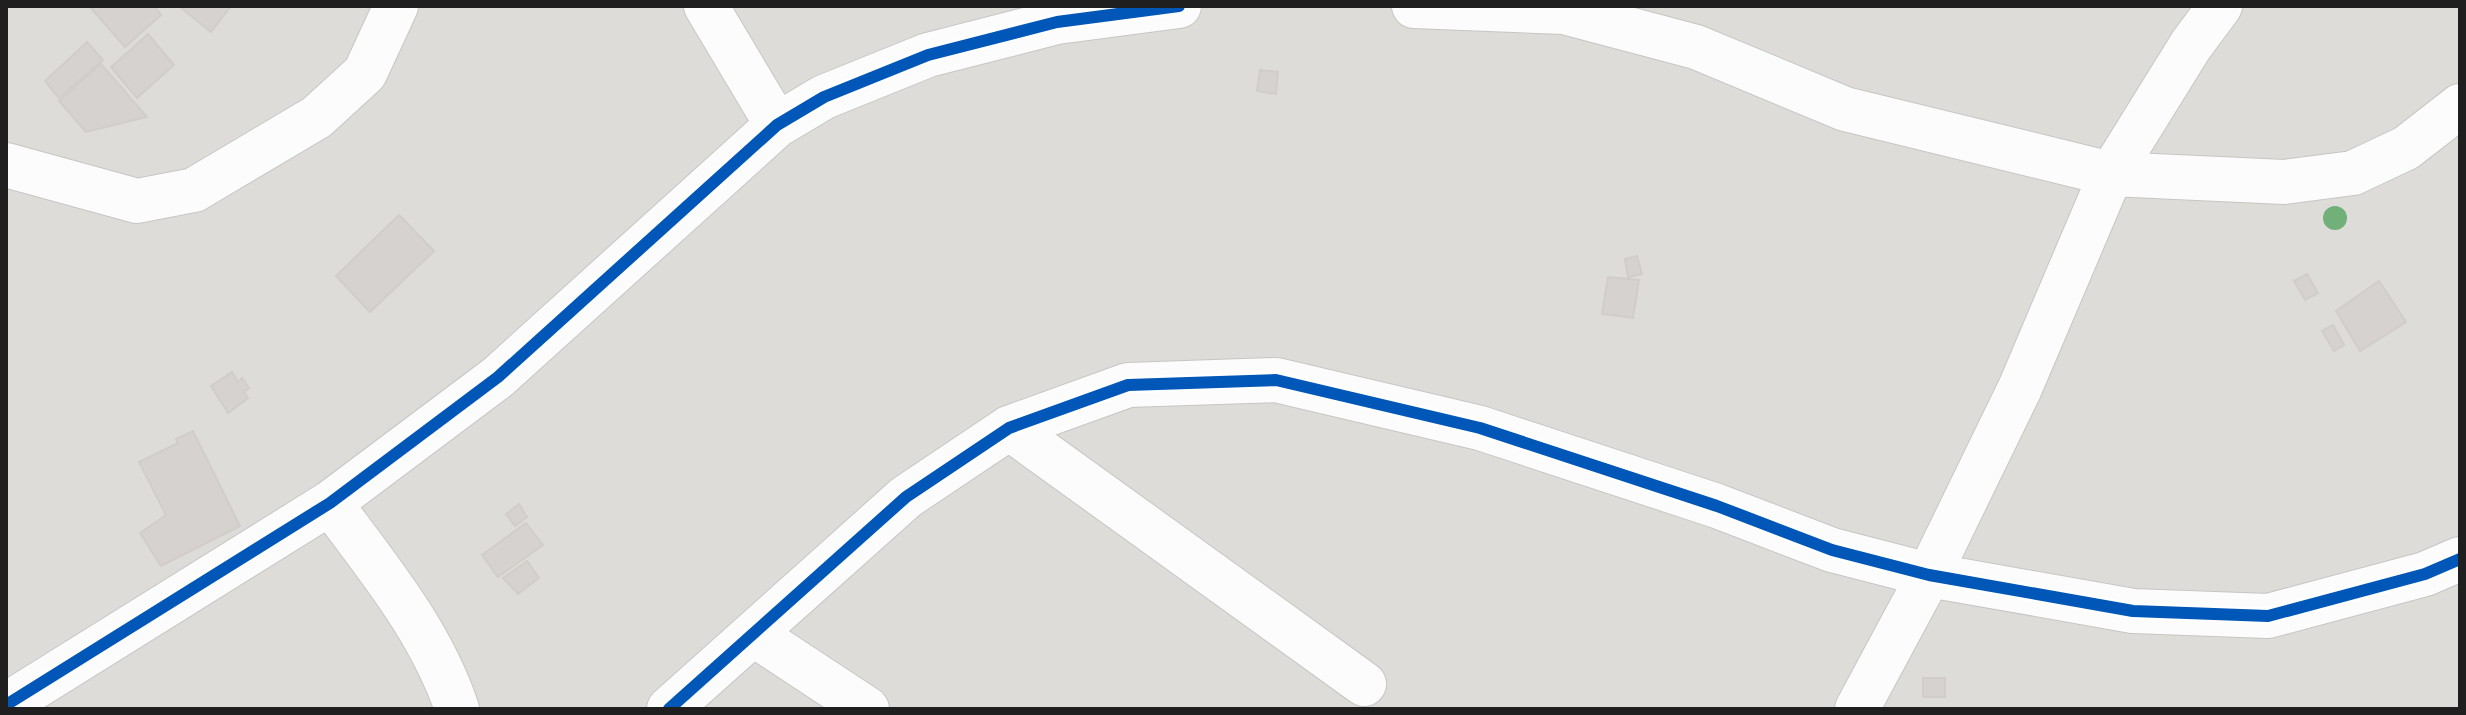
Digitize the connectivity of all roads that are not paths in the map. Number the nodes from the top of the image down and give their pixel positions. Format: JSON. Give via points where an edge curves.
{"nodes":[{"id":1,"x":396,"y":6,"type":"edge"},
{"id":2,"x":1179,"y":6,"type":"edge"},
{"id":3,"x":1414,"y":6,"type":"edge"},
{"id":4,"x":2220,"y":6,"type":"edge"},
{"id":5,"x":720,"y":13,"type":"edge"},
{"id":6,"x":2460,"y":106,"type":"edge"},
{"id":7,"x":777,"y":125,"type":"junction"},
{"id":8,"x":6,"y":165,"type":"edge"},
{"id":9,"x":2111,"y":174,"type":"junction"},
{"id":10,"x":1009,"y":428,"type":"junction"},
{"id":11,"x":330,"y":503,"type":"junction"},
{"id":12,"x":2460,"y":559,"type":"edge"},
{"id":13,"x":1929,"y":575,"type":"junction"},
{"id":14,"x":753,"y":634,"type":"junction"},
{"id":15,"x":1364,"y":684,"type":"dead end"},
{"id":16,"x":6,"y":705,"type":"edge"},
{"id":17,"x":457,"y":709,"type":"edge"},
{"id":18,"x":669,"y":709,"type":"edge"},
{"id":19,"x":867,"y":709,"type":"edge"},
{"id":20,"x":1857,"y":709,"type":"edge"}],
"edges":[{"from":1,"to":8,"type":"street","via":[[365,73],[317,117],[194,190],[137,201]]},
{"from":2,"to":7,"type":"street","via":[[1057,22],[928,55],[824,97]]},
{"from":3,"to":9,"type":"street","via":[[1564,12],[1696,47],[1845,109]]},
{"from":4,"to":9,"type":"street"},
{"from":5,"to":7,"type":"street"},
{"from":6,"to":9,"type":"street","via":[[2406,148],[2353,173],[2284,182]]},
{"from":7,"to":11,"type":"street","via":[[498,377]]},
{"from":9,"to":13,"type":"street","via":[[2020,388]]},
{"from":10,"to":13,"type":"street","via":[[1128,385],[1276,380],[1480,428],[1832,550]]},
{"from":10,"to":14,"type":"street","via":[[906,497]]},
{"from":10,"to":15,"type":"street"},
{"from":11,"to":16,"type":"street"},
{"from":11,"to":17,"type":"street","via":[[426,639]]},
{"from":12,"to":13,"type":"street","via":[[2425,574],[2268,616],[2133,611]]},
{"from":13,"to":20,"type":"street"},
{"from":14,"to":18,"type":"street"},
{"from":14,"to":19,"type":"street"}]}
